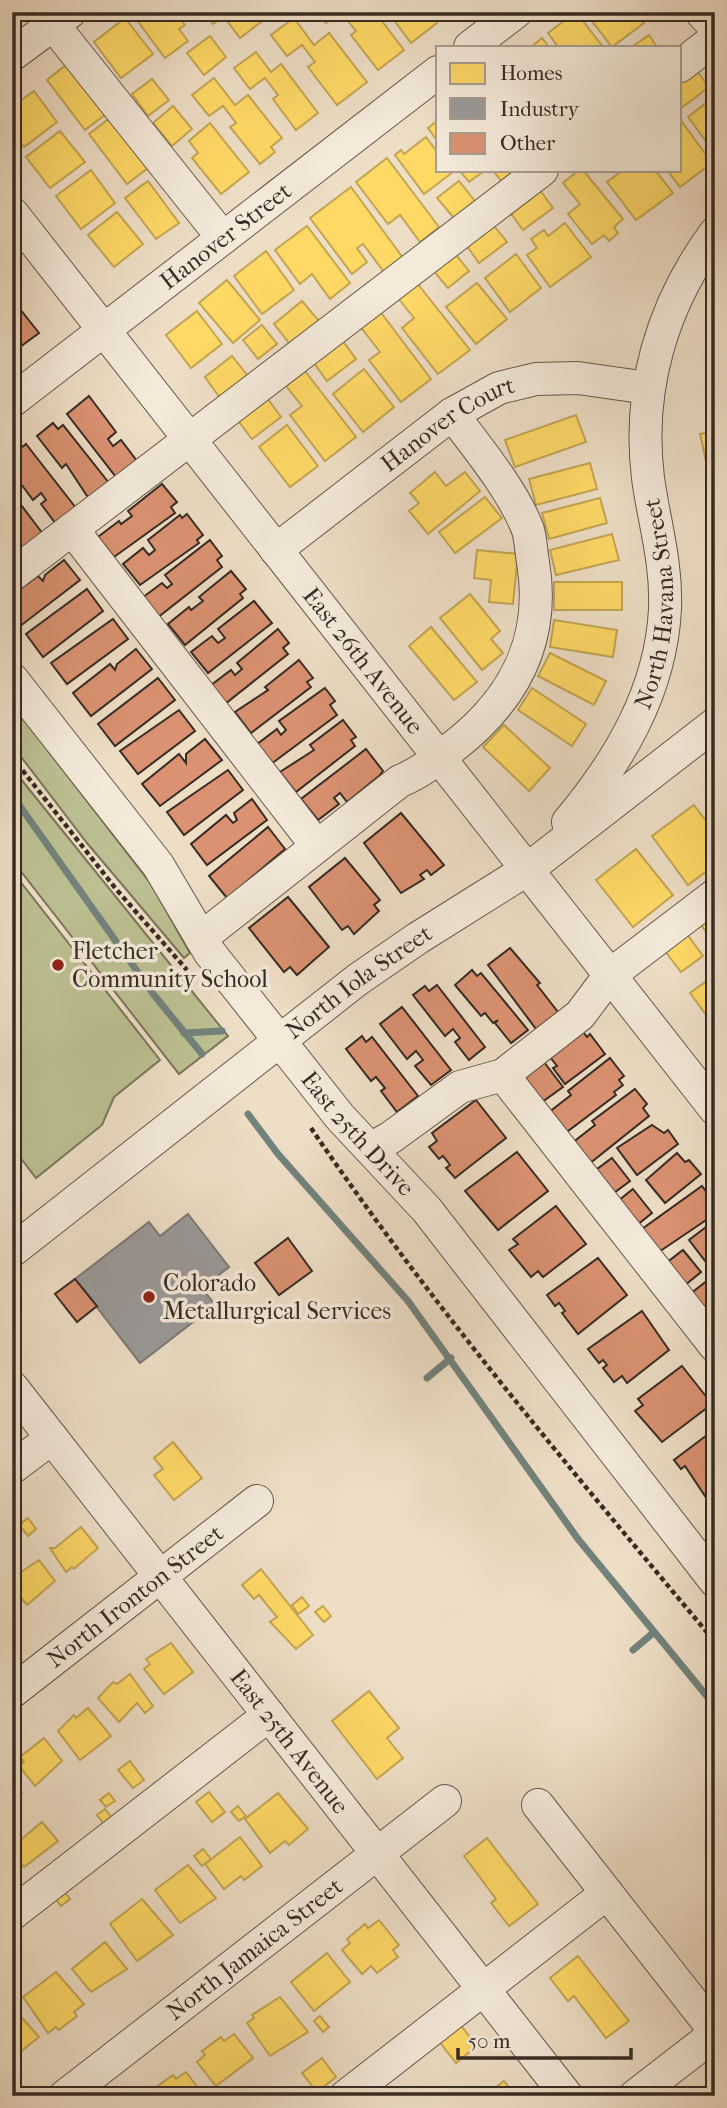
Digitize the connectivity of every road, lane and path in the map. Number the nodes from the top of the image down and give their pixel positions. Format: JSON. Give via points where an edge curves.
{"nodes":[{"id":1,"x":701,"y":12,"type":"edge"},
{"id":2,"x":511,"y":14,"type":"edge"},
{"id":3,"x":55,"y":17,"type":"edge"},
{"id":4,"x":715,"y":27,"type":"edge"},
{"id":5,"x":715,"y":39,"type":"edge"},
{"id":6,"x":471,"y":46,"type":"edge"},
{"id":7,"x":12,"y":55,"type":"edge"},
{"id":8,"x":682,"y":64,"type":"edge"},
{"id":9,"x":436,"y":74,"type":"edge"},
{"id":10,"x":539,"y":172,"type":"edge"},
{"id":11,"x":14,"y":219,"type":"edge"},
{"id":12,"x":715,"y":233,"type":"edge"},
{"id":13,"x":223,"y":238,"type":"junction"},
{"id":14,"x":104,"y":330,"type":"junction"},
{"id":15,"x":648,"y":388,"type":"junction"},
{"id":16,"x":12,"y":401,"type":"edge"},
{"id":17,"x":452,"y":414,"type":"junction"},
{"id":18,"x":188,"y":438,"type":"junction"},
{"id":19,"x":72,"y":529,"type":"junction"},
{"id":20,"x":276,"y":550,"type":"junction"},
{"id":21,"x":12,"y":575,"type":"edge"},
{"id":22,"x":12,"y":679,"type":"edge"},
{"id":23,"x":715,"y":724,"type":"edge"},
{"id":24,"x":12,"y":757,"type":"edge"},
{"id":25,"x":440,"y":757,"type":"junction"},
{"id":26,"x":316,"y":845,"type":"junction"},
{"id":27,"x":528,"y":869,"type":"junction"},
{"id":28,"x":715,"y":895,"type":"edge"},
{"id":29,"x":201,"y":939,"type":"junction"},
{"id":30,"x":610,"y":975,"type":"junction"},
{"id":31,"x":192,"y":976,"type":"dead end"},
{"id":32,"x":279,"y":1040,"type":"junction"},
{"id":33,"x":503,"y":1075,"type":"junction"},
{"id":34,"x":711,"y":1098,"type":"edge"},
{"id":35,"x":306,"y":1120,"type":"dead end"},
{"id":36,"x":370,"y":1149,"type":"junction"},
{"id":37,"x":12,"y":1251,"type":"edge"},
{"id":38,"x":715,"y":1346,"type":"edge"},
{"id":39,"x":12,"y":1387,"type":"edge"},
{"id":40,"x":52,"y":1438,"type":"junction"},
{"id":41,"x":12,"y":1468,"type":"edge"},
{"id":42,"x":257,"y":1500,"type":"dead end"},
{"id":43,"x":160,"y":1576,"type":"junction"},
{"id":44,"x":715,"y":1581,"type":"edge"},
{"id":45,"x":715,"y":1642,"type":"edge"},
{"id":46,"x":12,"y":1692,"type":"edge"},
{"id":47,"x":269,"y":1715,"type":"junction"},
{"id":48,"x":445,"y":1801,"type":"dead end"},
{"id":49,"x":538,"y":1805,"type":"dead end"},
{"id":50,"x":378,"y":1854,"type":"junction"},
{"id":51,"x":607,"y":1893,"type":"junction"},
{"id":52,"x":12,"y":1914,"type":"edge"},
{"id":53,"x":484,"y":1989,"type":"junction"},
{"id":54,"x":715,"y":2033,"type":"edge"},
{"id":55,"x":65,"y":2096,"type":"edge"},
{"id":56,"x":346,"y":2096,"type":"edge"},
{"id":57,"x":567,"y":2096,"type":"edge"},
{"id":58,"x":635,"y":2096,"type":"edge"}],
"edges":[{"from":1,"to":4,"type":"street"},
{"from":2,"to":6,"type":"street"},
{"from":3,"to":7,"type":"street"},
{"from":3,"to":13,"type":"street"},
{"from":5,"to":8,"type":"street"},
{"from":9,"to":13,"type":"street","name":"Hanover Street"},
{"from":10,"to":18,"type":"street"},
{"from":11,"to":14,"type":"street","name":"East 26th Avenue"},
{"from":12,"to":15,"type":"street","name":"North Havana Street","via":[[674,299]]},
{"from":13,"to":14,"type":"street","name":"Hanover Street"},
{"from":14,"to":16,"type":"street","name":"Hanover Street"},
{"from":14,"to":18,"type":"street","name":"East 26th Avenue"},
{"from":15,"to":17,"type":"street","name":"Hanover Court","via":[[579,378],[536,379],[499,388]]},
{"from":15,"to":27,"type":"street","name":"North Havana Street","via":[[648,479],[664,567],[665,610],[658,658],[646,700],[626,742],[592,793]]},
{"from":17,"to":20,"type":"street","name":"Hanover Court"},
{"from":17,"to":25,"type":"street","via":[[495,471],[528,530],[537,584],[531,643],[509,691],[479,726]]},
{"from":18,"to":19,"type":"street"},
{"from":18,"to":20,"type":"street","name":"East 26th Avenue"},
{"from":19,"to":21,"type":"street"},
{"from":19,"to":26,"type":"street"},
{"from":20,"to":25,"type":"street","name":"East 26th Avenue"},
{"from":22,"to":29,"type":"street","name":"East 25th Drive","via":[[164,873]]},
{"from":23,"to":27,"type":"street","name":"North Iola Street"},
{"from":24,"to":31,"type":"path"},
{"from":25,"to":26,"type":"street","via":[[400,781]]},
{"from":25,"to":27,"type":"street","name":"East 26th Avenue"},
{"from":26,"to":29,"type":"street"},
{"from":27,"to":30,"type":"street","name":"East 26th Avenue"},
{"from":27,"to":32,"type":"street","name":"North Iola Street","via":[[418,938]]},
{"from":28,"to":30,"type":"street"},
{"from":29,"to":32,"type":"street","name":"East 25th Drive"},
{"from":30,"to":33,"type":"street","via":[[580,1015]]},
{"from":30,"to":34,"type":"street","name":"East 26th Avenue"},
{"from":32,"to":36,"type":"street","name":"East 25th Drive"},
{"from":32,"to":37,"type":"street","name":"North Iola Street"},
{"from":33,"to":36,"type":"street","via":[[460,1087]]},
{"from":33,"to":38,"type":"street"},
{"from":35,"to":45,"type":"path","via":[[360,1200],[482,1361]]},
{"from":36,"to":44,"type":"street","name":"East 25th Drive","via":[[427,1210]]},
{"from":39,"to":40,"type":"street","name":"East 25th Avenue"},
{"from":40,"to":41,"type":"street"},
{"from":40,"to":43,"type":"street","name":"East 25th Avenue"},
{"from":42,"to":43,"type":"street","name":"North Ironton Street"},
{"from":43,"to":46,"type":"street","name":"North Ironton Street"},
{"from":43,"to":47,"type":"street","name":"East 25th Avenue"},
{"from":47,"to":50,"type":"street","name":"East 25th Avenue"},
{"from":47,"to":52,"type":"street"},
{"from":48,"to":50,"type":"street","name":"North Jamaica Street"},
{"from":49,"to":51,"type":"street"},
{"from":50,"to":53,"type":"street","name":"East 25th Avenue"},
{"from":50,"to":55,"type":"street","name":"North Jamaica Street"},
{"from":51,"to":53,"type":"street"},
{"from":51,"to":54,"type":"street"},
{"from":53,"to":56,"type":"street"},
{"from":53,"to":57,"type":"street","name":"East 25th Avenue"},
{"from":54,"to":58,"type":"street"}]}
